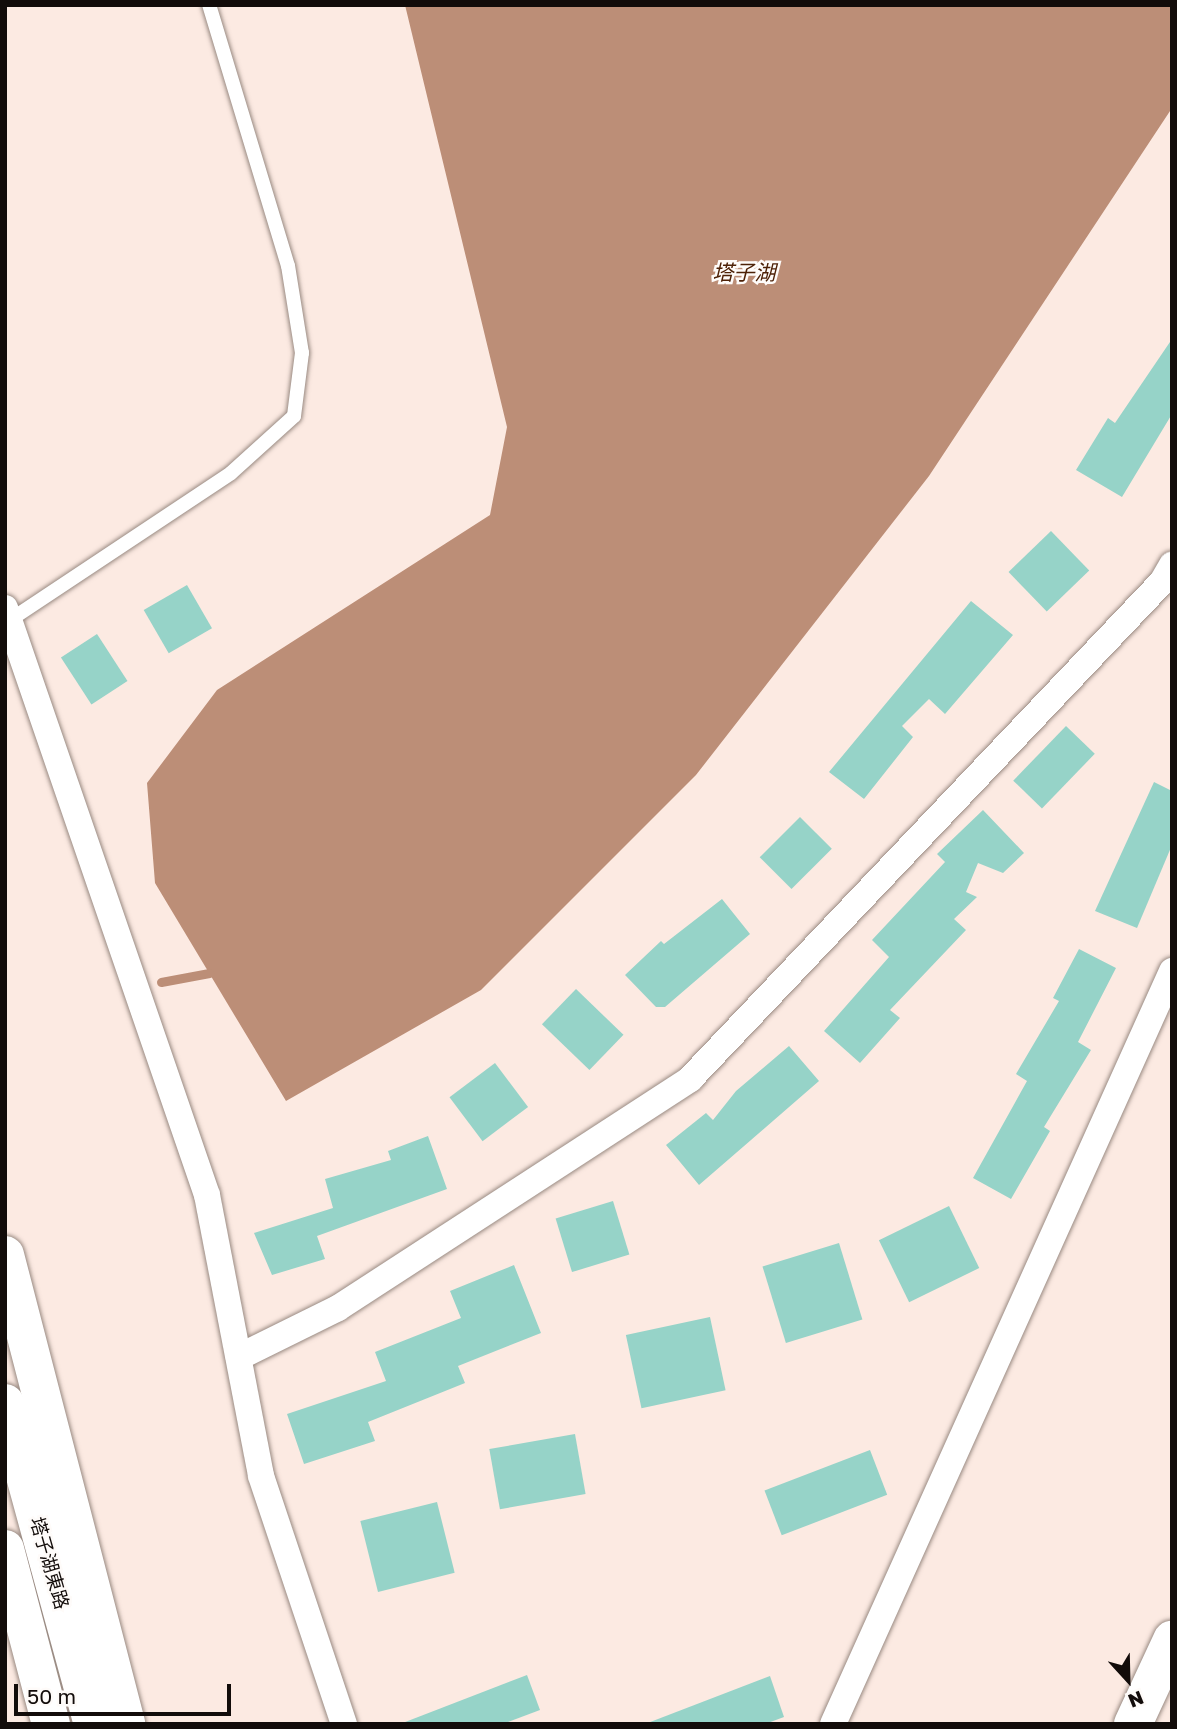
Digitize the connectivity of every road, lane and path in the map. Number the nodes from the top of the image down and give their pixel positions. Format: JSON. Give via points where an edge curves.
{"nodes":[{"id":1,"x":209,"y":5,"type":"edge"},
{"id":2,"x":1172,"y":565,"type":"edge"},
{"id":3,"x":8,"y":614,"type":"edge"},
{"id":4,"x":1172,"y":971,"type":"edge"},
{"id":5,"x":5,"y":1255,"type":"edge"},
{"id":6,"x":239,"y":1357,"type":"junction"},
{"id":7,"x":5,"y":1403,"type":"edge"},
{"id":8,"x":5,"y":1549,"type":"edge"},
{"id":9,"x":1172,"y":1640,"type":"edge"},
{"id":10,"x":51,"y":1724,"type":"edge"},
{"id":11,"x":93,"y":1724,"type":"edge"},
{"id":12,"x":126,"y":1724,"type":"edge"},
{"id":13,"x":344,"y":1724,"type":"edge"},
{"id":14,"x":833,"y":1724,"type":"edge"},
{"id":15,"x":1133,"y":1724,"type":"edge"}],
"edges":[{"from":1,"to":3,"type":"lane","via":[[288,266],[302,353],[294,416],[231,473]]},
{"from":2,"to":6,"type":"street","via":[[1162,582],[690,1079],[338,1308]]},
{"from":3,"to":6,"type":"street","via":[[207,1195]]},
{"from":4,"to":14,"type":"street"},
{"from":5,"to":12,"type":"main road"},
{"from":6,"to":13,"type":"street","via":[[261,1476]]},
{"from":7,"to":11,"type":"main road","name":"塔子湖東路"},
{"from":8,"to":10,"type":"main road","name":"塔子湖東路"},
{"from":9,"to":15,"type":"main road"}]}
